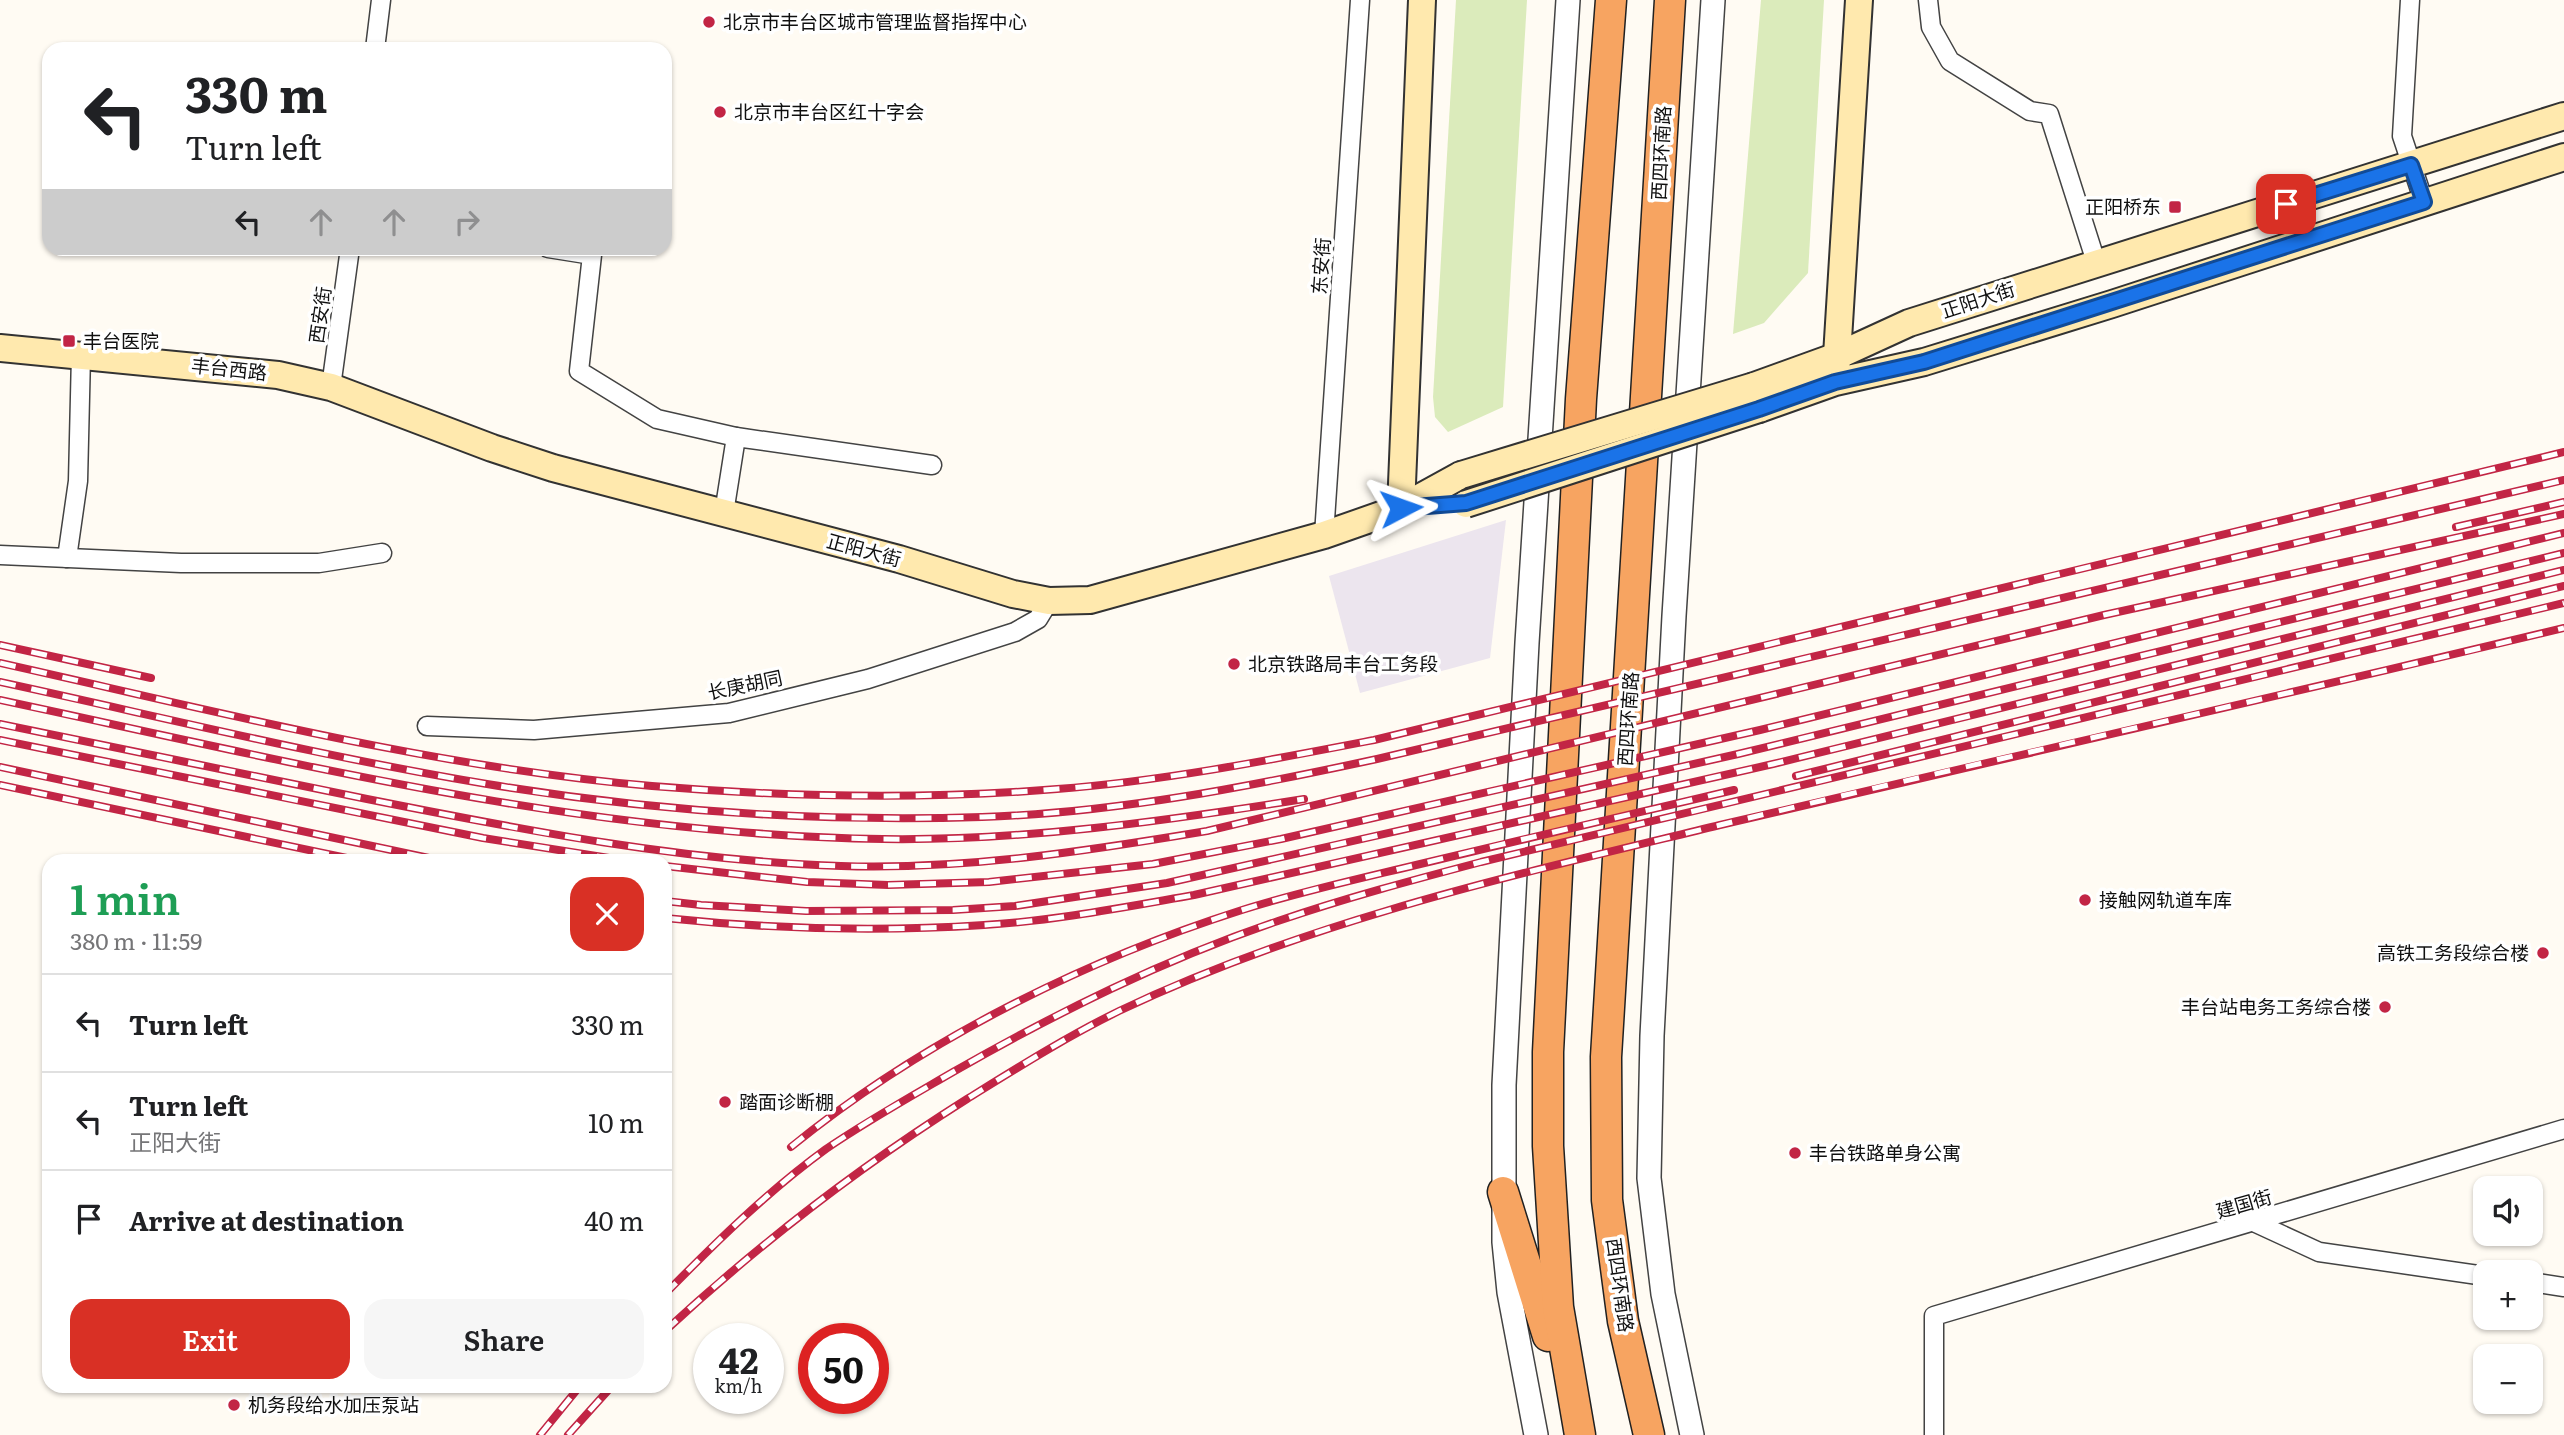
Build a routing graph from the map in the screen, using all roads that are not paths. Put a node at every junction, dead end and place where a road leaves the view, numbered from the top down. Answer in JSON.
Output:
{"nodes":[{"id":1,"x":381,"y":0,"type":"edge"},
{"id":2,"x":1360,"y":0,"type":"edge"},
{"id":3,"x":1422,"y":0,"type":"edge"},
{"id":4,"x":1568,"y":0,"type":"edge"},
{"id":5,"x":1611,"y":0,"type":"edge"},
{"id":6,"x":1670,"y":0,"type":"edge"},
{"id":7,"x":1713,"y":0,"type":"edge"},
{"id":8,"x":1859,"y":0,"type":"edge"},
{"id":9,"x":1928,"y":0,"type":"edge"},
{"id":10,"x":2410,"y":0,"type":"edge"},
{"id":11,"x":375,"y":42,"type":"edge"},
{"id":12,"x":2564,"y":116,"type":"edge"},
{"id":13,"x":2564,"y":157,"type":"edge"},
{"id":14,"x":2411,"y":165,"type":"junction"},
{"id":15,"x":2424,"y":202,"type":"junction"},
{"id":16,"x":349,"y":256,"type":"edge"},
{"id":17,"x":592,"y":256,"type":"edge"},
{"id":18,"x":2096,"y":262,"type":"junction"},
{"id":19,"x":0,"y":348,"type":"edge"},
{"id":20,"x":81,"y":355,"type":"junction"},
{"id":21,"x":1836,"y":369,"type":"junction"},
{"id":22,"x":331,"y":387,"type":"junction"},
{"id":23,"x":1757,"y":397,"type":"junction"},
{"id":24,"x":736,"y":437,"type":"junction"},
{"id":25,"x":932,"y":465,"type":"dead end"},
{"id":26,"x":1401,"y":508,"type":"junction"},
{"id":27,"x":724,"y":513,"type":"junction"},
{"id":28,"x":1324,"y":534,"type":"junction"},
{"id":29,"x":382,"y":553,"type":"dead end"},
{"id":30,"x":0,"y":555,"type":"edge"},
{"id":31,"x":67,"y":558,"type":"junction"},
{"id":32,"x":1049,"y":601,"type":"junction"},
{"id":33,"x":427,"y":726,"type":"dead end"},
{"id":34,"x":2564,"y":1129,"type":"edge"},
{"id":35,"x":1503,"y":1192,"type":"junction"},
{"id":36,"x":2256,"y":1223,"type":"junction"},
{"id":37,"x":2473,"y":1274,"type":"edge"},
{"id":38,"x":2543,"y":1284,"type":"edge"},
{"id":39,"x":2564,"y":1287,"type":"edge"},
{"id":40,"x":1579,"y":1432,"type":"edge"},
{"id":41,"x":1536,"y":1435,"type":"edge"},
{"id":42,"x":1650,"y":1435,"type":"edge"},
{"id":43,"x":1692,"y":1435,"type":"edge"},
{"id":44,"x":1934,"y":1435,"type":"edge"}],
"edges":[{"from":1,"to":11,"type":"street"},
{"from":2,"to":28,"type":"street","name":"东安街"},
{"from":3,"to":26,"type":"main road"},
{"from":4,"to":35,"type":"street"},
{"from":5,"to":40,"type":"highway"},
{"from":6,"to":42,"type":"highway","name":"西四环南路"},
{"from":7,"to":43,"type":"street","name":"西四环南路"},
{"from":8,"to":21,"type":"main road"},
{"from":9,"to":18,"type":"street"},
{"from":10,"to":14,"type":"street"},
{"from":12,"to":14,"type":"main road","name":"正阳大街"},
{"from":13,"to":15,"type":"main road","name":"正阳大街"},
{"from":14,"to":15,"type":"street"},
{"from":14,"to":18,"type":"main road","name":"正阳大街"},
{"from":15,"to":21,"type":"main road","name":"正阳大街"},
{"from":16,"to":22,"type":"street","name":"西安街"},
{"from":17,"to":24,"type":"street"},
{"from":18,"to":21,"type":"main road","name":"正阳大街"},
{"from":19,"to":20,"type":"main road","name":"丰台西路"},
{"from":20,"to":22,"type":"main road","name":"丰台西路"},
{"from":20,"to":31,"type":"street"},
{"from":21,"to":23,"type":"main road","name":"正阳大街"},
{"from":22,"to":27,"type":"main road","name":"正阳大街"},
{"from":23,"to":26,"type":"main road","name":"正阳大街","bridge":true},
{"from":23,"to":26,"type":"main road","name":"正阳大街","bridge":true},
{"from":24,"to":25,"type":"street"},
{"from":24,"to":27,"type":"street"},
{"from":26,"to":28,"type":"main road","name":"正阳大街"},
{"from":27,"to":32,"type":"main road","name":"正阳大街"},
{"from":28,"to":32,"type":"main road","name":"正阳大街"},
{"from":29,"to":31,"type":"street"},
{"from":30,"to":31,"type":"street"},
{"from":32,"to":33,"type":"street","name":"长庚胡同"},
{"from":34,"to":36,"type":"street","name":"建国街"},
{"from":35,"to":40,"type":"highway"},
{"from":35,"to":41,"type":"street"},
{"from":36,"to":37,"type":"street"},
{"from":36,"to":44,"type":"street","name":"建国街"},
{"from":38,"to":39,"type":"street"}]}
